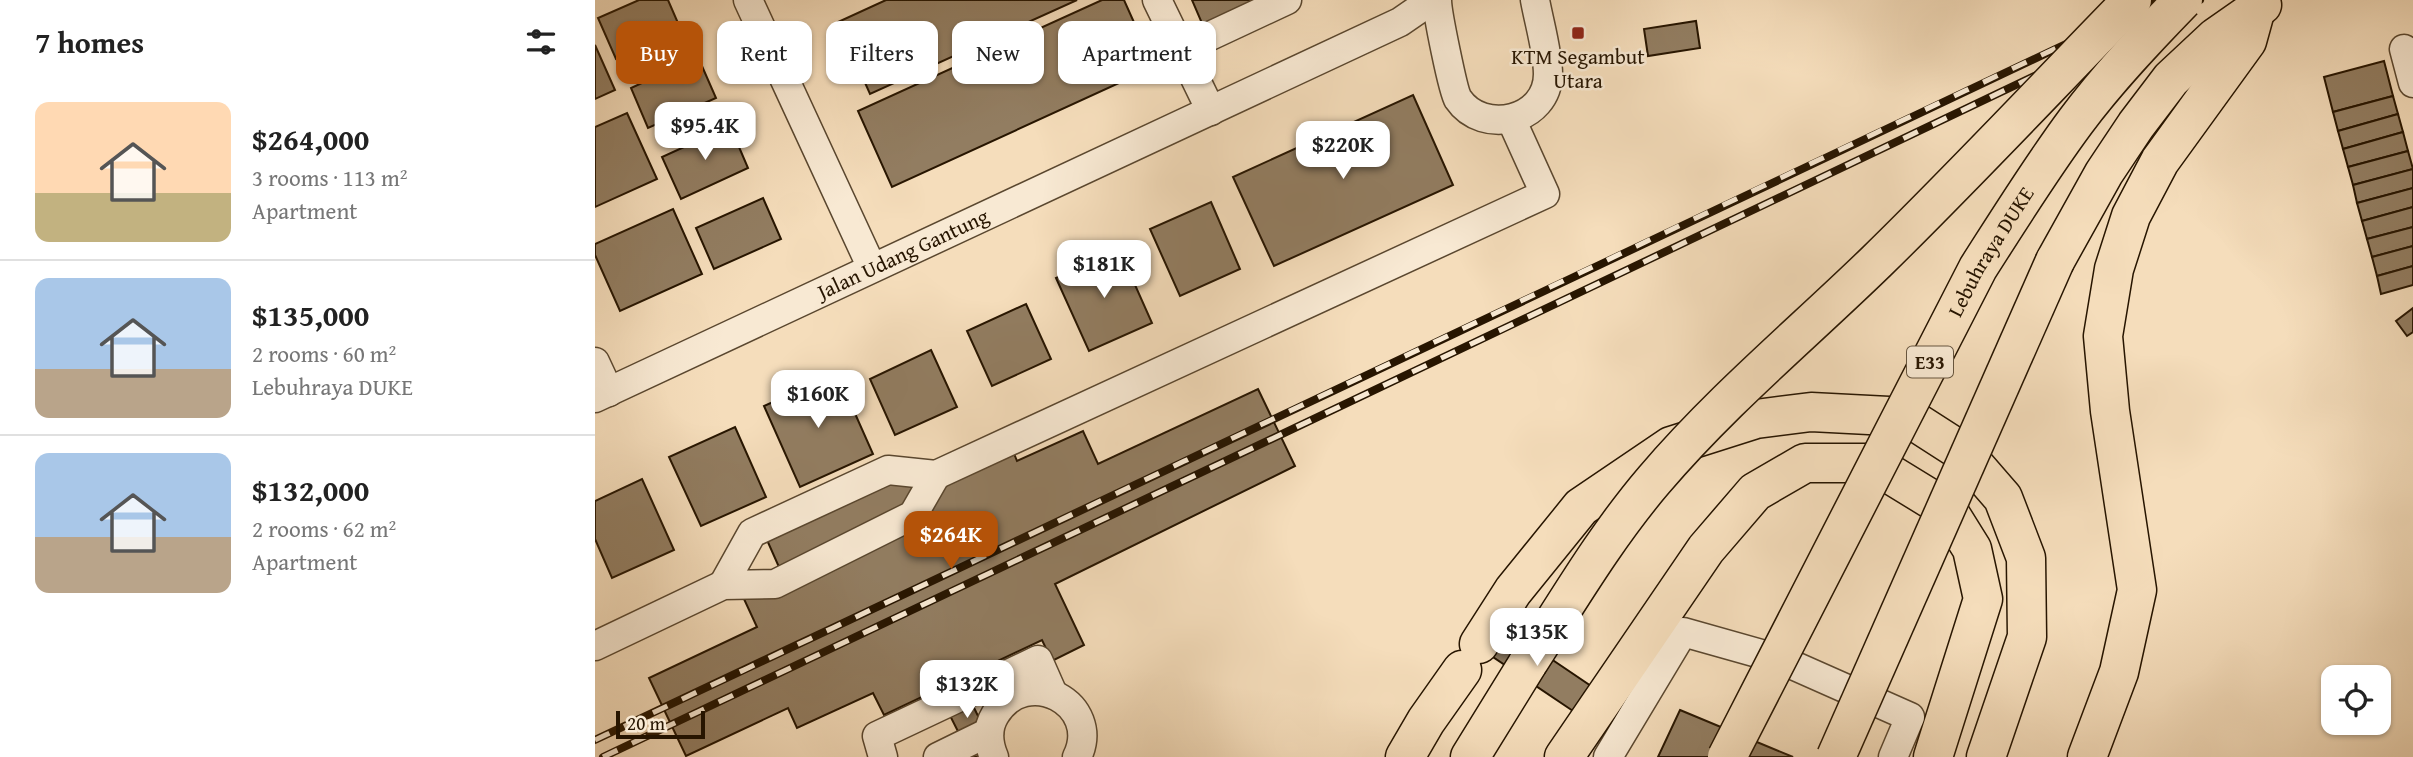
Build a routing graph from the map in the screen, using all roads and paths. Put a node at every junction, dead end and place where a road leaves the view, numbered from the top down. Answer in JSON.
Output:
{"nodes":[{"id":1,"x":1157,"y":0,"type":"edge"},
{"id":2,"x":1287,"y":0,"type":"edge"},
{"id":3,"x":1435,"y":0,"type":"edge"},
{"id":4,"x":1535,"y":0,"type":"edge"},
{"id":5,"x":2132,"y":0,"type":"edge"},
{"id":6,"x":2183,"y":0,"type":"edge"},
{"id":7,"x":755,"y":2,"type":"edge"},
{"id":8,"x":2261,"y":6,"type":"edge"},
{"id":9,"x":1395,"y":11,"type":"edge"},
{"id":10,"x":1167,"y":21,"type":"edge"},
{"id":11,"x":1216,"y":33,"type":"edge"},
{"id":12,"x":2404,"y":49,"type":"dead end"},
{"id":13,"x":2413,"y":83,"type":"edge"},
{"id":14,"x":1198,"y":84,"type":"edge"},
{"id":15,"x":1211,"y":111,"type":"junction"},
{"id":16,"x":1511,"y":119,"type":"junction"},
{"id":17,"x":872,"y":268,"type":"junction"},
{"id":18,"x":595,"y":362,"type":"edge"},
{"id":19,"x":602,"y":395,"type":"edge"},
{"id":20,"x":936,"y":475,"type":"junction"},
{"id":21,"x":723,"y":585,"type":"junction"},
{"id":22,"x":595,"y":646,"type":"edge"},
{"id":23,"x":1053,"y":694,"type":"junction"},
{"id":24,"x":991,"y":745,"type":"edge"},
{"id":25,"x":883,"y":757,"type":"edge"},
{"id":26,"x":938,"y":757,"type":"edge"},
{"id":27,"x":1077,"y":757,"type":"edge"},
{"id":28,"x":1405,"y":757,"type":"edge"},
{"id":29,"x":1470,"y":757,"type":"edge"},
{"id":30,"x":1564,"y":757,"type":"edge"},
{"id":31,"x":1608,"y":757,"type":"edge"},
{"id":32,"x":1727,"y":757,"type":"edge"},
{"id":33,"x":1836,"y":757,"type":"edge"},
{"id":34,"x":1893,"y":757,"type":"edge"},
{"id":35,"x":1933,"y":757,"type":"edge"},
{"id":36,"x":1986,"y":757,"type":"edge"},
{"id":37,"x":2087,"y":757,"type":"edge"}],
"edges":[{"from":1,"to":10,"type":"street"},
{"from":2,"to":11,"type":"street"},
{"from":3,"to":9,"type":"street","name":"Jalan Udang Gantung"},
{"from":3,"to":16,"type":"street"},
{"from":4,"to":16,"type":"street"},
{"from":5,"to":29,"type":"highway","bridge":true},
{"from":6,"to":32,"type":"highway","name":"Lebuhraya DUKE","number":"E33","bridge":true},
{"from":7,"to":17,"type":"street"},
{"from":8,"to":33,"type":"highway","bridge":true},
{"from":8,"to":37,"type":"highway"},
{"from":9,"to":15,"type":"street","name":"Jalan Udang Gantung"},
{"from":12,"to":13,"type":"street"},
{"from":14,"to":15,"type":"street"},
{"from":15,"to":17,"type":"street","name":"Jalan Udang Gantung"},
{"from":16,"to":20,"type":"street"},
{"from":17,"to":19,"type":"street","name":"Jalan Udang Gantung"},
{"from":18,"to":19,"type":"street"},
{"from":20,"to":21,"type":"street"},
{"from":20,"to":21,"type":"street"},
{"from":21,"to":22,"type":"street"},
{"from":23,"to":24,"type":"street"},
{"from":23,"to":25,"type":"street"},
{"from":23,"to":27,"type":"street"},
{"from":24,"to":26,"type":"street"},
{"from":28,"to":36,"type":"highway"},
{"from":30,"to":35,"type":"highway"},
{"from":31,"to":34,"type":"street"}]}
